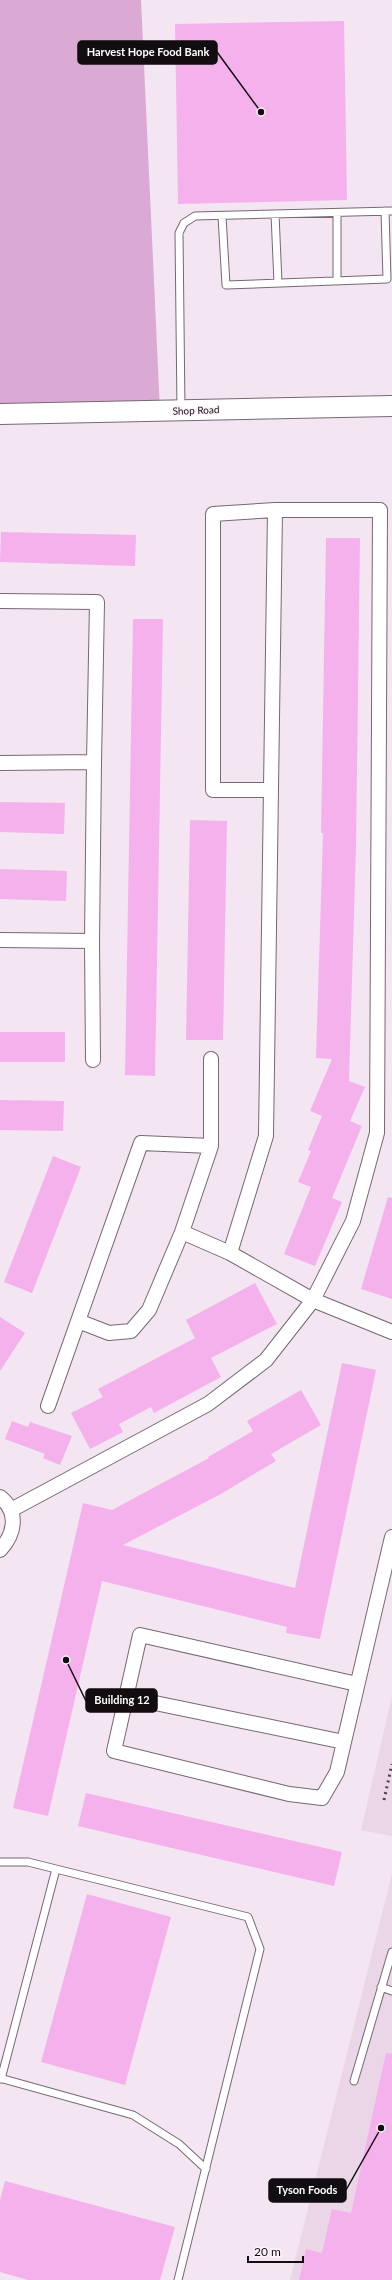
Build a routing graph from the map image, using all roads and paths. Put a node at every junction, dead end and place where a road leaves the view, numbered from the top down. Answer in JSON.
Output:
{"nodes":[{"id":1,"x":389,"y":211,"type":"edge"},
{"id":2,"x":337,"y":213,"type":"junction"},
{"id":3,"x":275,"y":214,"type":"junction"},
{"id":4,"x":222,"y":216,"type":"junction"},
{"id":5,"x":336,"y":281,"type":"junction"},
{"id":6,"x":278,"y":284,"type":"junction"},
{"id":7,"x":392,"y":406,"type":"edge"},
{"id":8,"x":181,"y":410,"type":"junction"},
{"id":9,"x":0,"y":414,"type":"edge"},
{"id":10,"x":275,"y":510,"type":"junction"},
{"id":11,"x":386,"y":510,"type":"edge"},
{"id":12,"x":386,"y":570,"type":"edge"},
{"id":13,"x":0,"y":601,"type":"edge"},
{"id":14,"x":386,"y":672,"type":"edge"},
{"id":15,"x":94,"y":762,"type":"junction"},
{"id":16,"x":0,"y":763,"type":"edge"},
{"id":17,"x":271,"y":790,"type":"junction"},
{"id":18,"x":0,"y":940,"type":"edge"},
{"id":19,"x":92,"y":941,"type":"junction"},
{"id":20,"x":211,"y":1059,"type":"dead end"},
{"id":21,"x":94,"y":1060,"type":"dead end"},
{"id":22,"x":211,"y":1146,"type":"junction"},
{"id":23,"x":182,"y":1232,"type":"junction"},
{"id":24,"x":230,"y":1253,"type":"junction"},
{"id":25,"x":313,"y":1300,"type":"junction"},
{"id":26,"x":78,"y":1321,"type":"junction"},
{"id":27,"x":392,"y":1332,"type":"edge"},
{"id":28,"x":48,"y":1406,"type":"dead end"},
{"id":29,"x":0,"y":1497,"type":"edge"},
{"id":30,"x":11,"y":1510,"type":"junction"},
{"id":31,"x":392,"y":1537,"type":"edge"},
{"id":32,"x":0,"y":1550,"type":"edge"},
{"id":33,"x":357,"y":1684,"type":"junction"},
{"id":34,"x":126,"y":1697,"type":"junction"},
{"id":35,"x":344,"y":1742,"type":"junction"},
{"id":36,"x":0,"y":1862,"type":"edge"},
{"id":37,"x":56,"y":1869,"type":"junction"},
{"id":38,"x":392,"y":1952,"type":"edge"},
{"id":39,"x":382,"y":1987,"type":"junction"},
{"id":40,"x":392,"y":1991,"type":"edge"},
{"id":41,"x":1,"y":2079,"type":"edge"},
{"id":42,"x":354,"y":2081,"type":"dead end"},
{"id":43,"x":206,"y":2168,"type":"junction"},
{"id":44,"x":178,"y":2280,"type":"edge"}],
"edges":[{"from":1,"to":2,"type":"lane"},
{"from":1,"to":5,"type":"lane"},
{"from":2,"to":3,"type":"lane"},
{"from":2,"to":5,"type":"lane"},
{"from":3,"to":4,"type":"lane"},
{"from":3,"to":6,"type":"lane"},
{"from":4,"to":6,"type":"lane"},
{"from":4,"to":8,"type":"lane"},
{"from":5,"to":6,"type":"lane"},
{"from":7,"to":8,"type":"street","name":"Shop Road"},
{"from":8,"to":9,"type":"street","name":"Shop Road"},
{"from":10,"to":11,"type":"street"},
{"from":10,"to":17,"type":"street"},
{"from":10,"to":17,"type":"street"},
{"from":11,"to":12,"type":"street"},
{"from":12,"to":14,"type":"street"},
{"from":13,"to":15,"type":"street"},
{"from":14,"to":25,"type":"street"},
{"from":15,"to":16,"type":"street"},
{"from":15,"to":19,"type":"street"},
{"from":17,"to":24,"type":"street"},
{"from":18,"to":19,"type":"street"},
{"from":19,"to":21,"type":"street"},
{"from":20,"to":22,"type":"street"},
{"from":22,"to":23,"type":"street"},
{"from":22,"to":26,"type":"street"},
{"from":23,"to":24,"type":"street"},
{"from":23,"to":26,"type":"street"},
{"from":24,"to":25,"type":"street"},
{"from":25,"to":27,"type":"street"},
{"from":25,"to":30,"type":"street"},
{"from":26,"to":28,"type":"street"},
{"from":29,"to":30,"type":"street"},
{"from":30,"to":32,"type":"street"},
{"from":31,"to":33,"type":"street"},
{"from":33,"to":34,"type":"street"},
{"from":33,"to":35,"type":"street"},
{"from":34,"to":35,"type":"street"},
{"from":34,"to":35,"type":"street"},
{"from":36,"to":37,"type":"lane"},
{"from":37,"to":41,"type":"lane"},
{"from":37,"to":43,"type":"lane"},
{"from":38,"to":39,"type":"lane"},
{"from":39,"to":40,"type":"lane"},
{"from":39,"to":42,"type":"lane"},
{"from":41,"to":43,"type":"lane"},
{"from":43,"to":44,"type":"lane"}]}
